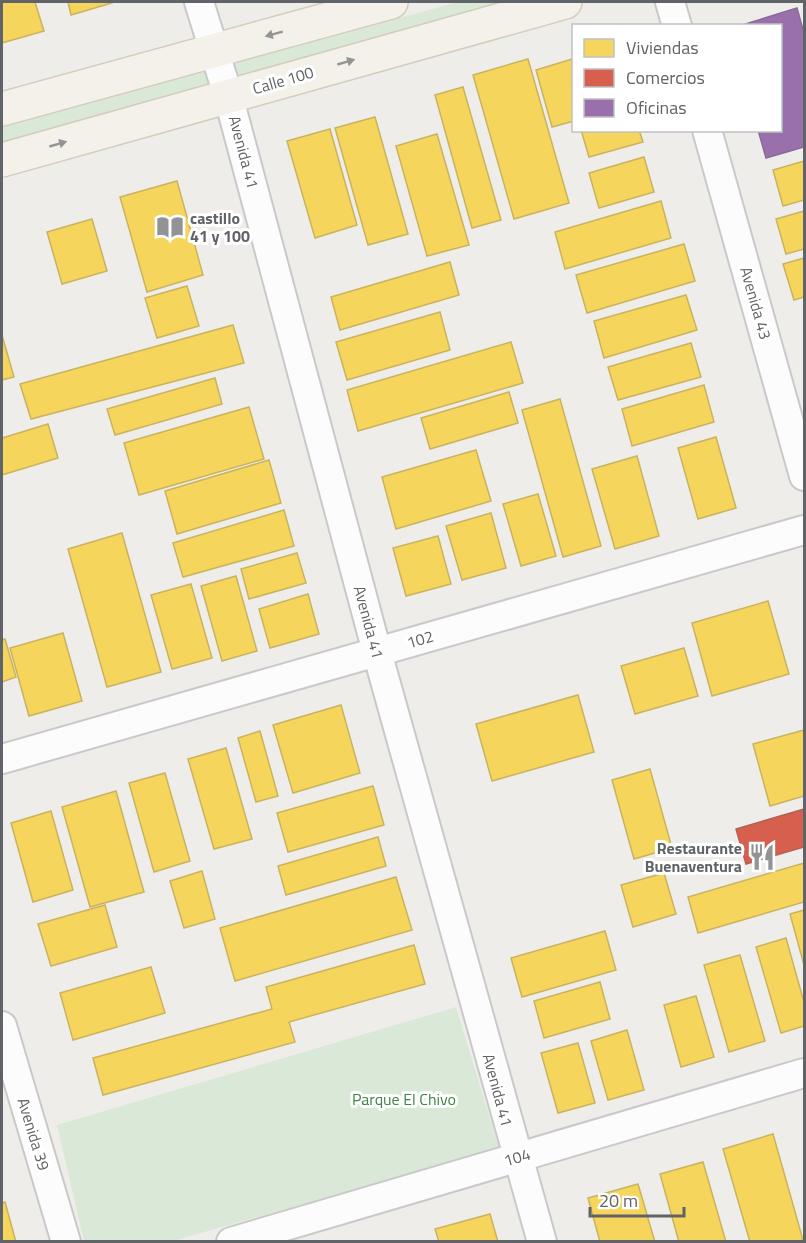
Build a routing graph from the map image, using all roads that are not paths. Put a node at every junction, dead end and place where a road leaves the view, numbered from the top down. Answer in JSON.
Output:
{"nodes":[{"id":1,"x":199,"y":2,"type":"edge"},
{"id":2,"x":391,"y":2,"type":"edge"},
{"id":3,"x":565,"y":2,"type":"edge"},
{"id":4,"x":670,"y":2,"type":"edge"},
{"id":5,"x":676,"y":24,"type":"edge"},
{"id":6,"x":214,"y":51,"type":"junction"},
{"id":7,"x":228,"y":95,"type":"junction"},
{"id":8,"x":2,"y":109,"type":"edge"},
{"id":9,"x":708,"y":132,"type":"edge"},
{"id":10,"x":2,"y":160,"type":"edge"},
{"id":11,"x":804,"y":476,"type":"edge"},
{"id":12,"x":804,"y":530,"type":"edge"},
{"id":13,"x":377,"y":651,"type":"junction"},
{"id":14,"x":2,"y":759,"type":"edge"},
{"id":15,"x":2,"y":1026,"type":"edge"},
{"id":16,"x":804,"y":1073,"type":"edge"},
{"id":17,"x":517,"y":1157,"type":"junction"},
{"id":18,"x":66,"y":1242,"type":"edge"},
{"id":19,"x":231,"y":1242,"type":"edge"},
{"id":20,"x":542,"y":1242,"type":"edge"}],
"edges":[{"from":1,"to":6,"type":"street","name":"Avenida 41"},
{"from":2,"to":6,"type":"main road","one_way":true},
{"from":7,"to":3,"type":"main road","name":"Calle 100","one_way":true},
{"from":4,"to":5,"type":"street"},
{"from":6,"to":7,"type":"street","name":"Avenida 41"},
{"from":6,"to":8,"type":"main road"},
{"from":10,"to":7,"type":"main road","name":"Calle 100","one_way":true},
{"from":7,"to":13,"type":"street","name":"Avenida 41"},
{"from":9,"to":11,"type":"street","name":"Avenida 43"},
{"from":12,"to":13,"type":"street","name":"102"},
{"from":13,"to":14,"type":"street","name":"102"},
{"from":13,"to":17,"type":"street","name":"Avenida 41"},
{"from":15,"to":18,"type":"street","name":"Avenida 39"},
{"from":16,"to":17,"type":"street","name":"104"},
{"from":17,"to":19,"type":"street","name":"104"},
{"from":17,"to":20,"type":"street","name":"Avenida 41"}]}
